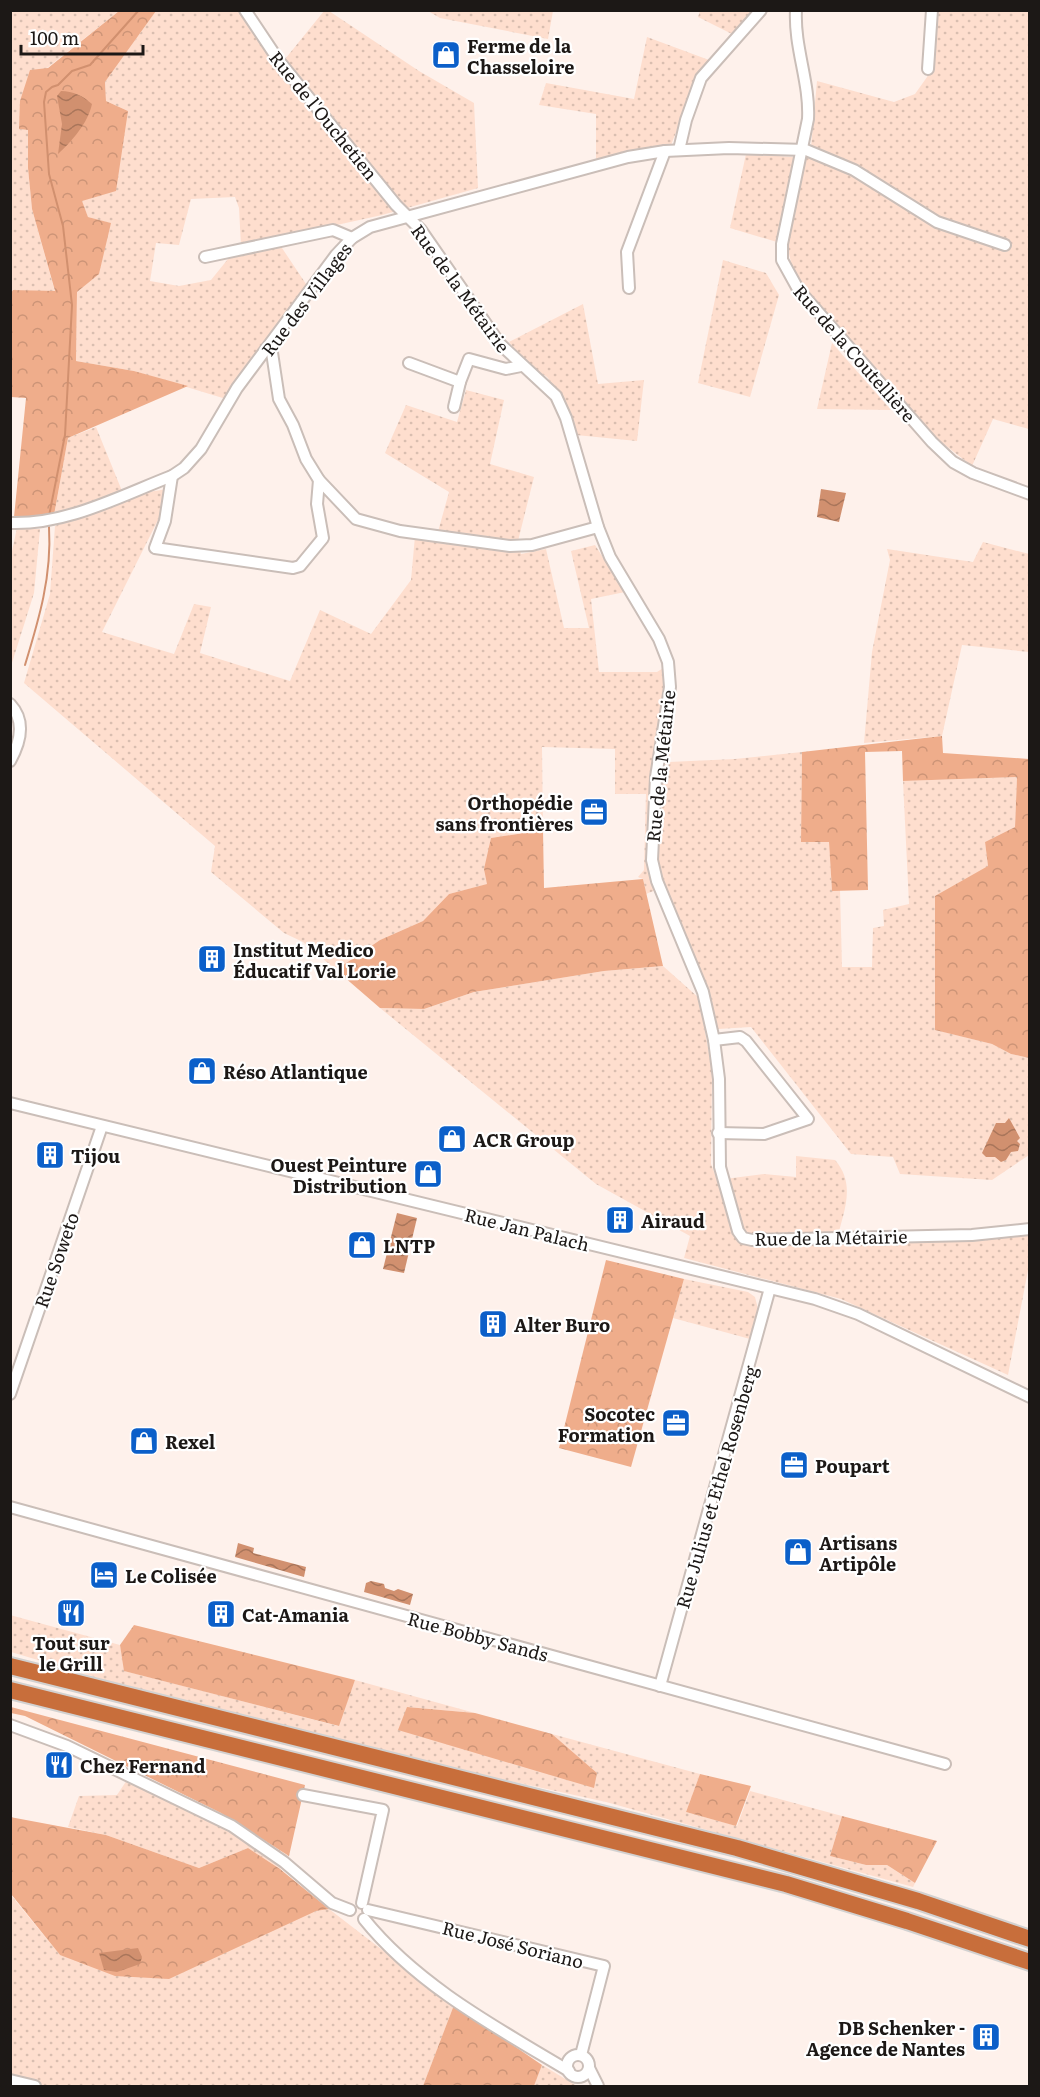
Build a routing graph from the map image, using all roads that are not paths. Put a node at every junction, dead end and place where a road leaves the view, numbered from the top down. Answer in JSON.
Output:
{"nodes":[{"id":1,"x":244,"y":10,"type":"edge"},
{"id":2,"x":761,"y":10,"type":"edge"},
{"id":3,"x":796,"y":10,"type":"edge"},
{"id":4,"x":932,"y":10,"type":"edge"},
{"id":5,"x":928,"y":69,"type":"dead end"},
{"id":6,"x":679,"y":150,"type":"junction"},
{"id":7,"x":800,"y":150,"type":"junction"},
{"id":8,"x":665,"y":151,"type":"junction"},
{"id":9,"x":407,"y":216,"type":"junction"},
{"id":10,"x":352,"y":238,"type":"junction"},
{"id":11,"x":1005,"y":245,"type":"dead end"},
{"id":12,"x":205,"y":257,"type":"dead end"},
{"id":13,"x":629,"y":288,"type":"dead end"},
{"id":14,"x":271,"y":346,"type":"junction"},
{"id":15,"x":409,"y":363,"type":"dead end"},
{"id":16,"x":521,"y":366,"type":"junction"},
{"id":17,"x":460,"y":382,"type":"junction"},
{"id":18,"x":454,"y":407,"type":"dead end"},
{"id":19,"x":172,"y":476,"type":"junction"},
{"id":20,"x":319,"y":480,"type":"junction"},
{"id":21,"x":1029,"y":494,"type":"edge"},
{"id":22,"x":10,"y":524,"type":"edge"},
{"id":23,"x":598,"y":527,"type":"junction"},
{"id":24,"x":10,"y":704,"type":"edge"},
{"id":25,"x":10,"y":761,"type":"edge"},
{"id":26,"x":714,"y":1040,"type":"junction"},
{"id":27,"x":10,"y":1103,"type":"edge"},
{"id":28,"x":102,"y":1125,"type":"junction"},
{"id":29,"x":718,"y":1133,"type":"junction"},
{"id":30,"x":1029,"y":1229,"type":"edge"},
{"id":31,"x":770,"y":1288,"type":"junction"},
{"id":32,"x":10,"y":1394,"type":"edge"},
{"id":33,"x":1029,"y":1397,"type":"edge"},
{"id":34,"x":10,"y":1508,"type":"edge"},
{"id":35,"x":10,"y":1658,"type":"edge"},
{"id":36,"x":18,"y":1668,"type":"edge"},
{"id":37,"x":660,"y":1686,"type":"junction"},
{"id":38,"x":10,"y":1690,"type":"edge"},
{"id":39,"x":10,"y":1697,"type":"edge"},
{"id":40,"x":105,"y":1713,"type":"junction"},
{"id":41,"x":10,"y":1725,"type":"edge"},
{"id":42,"x":945,"y":1764,"type":"dead end"},
{"id":43,"x":303,"y":1795,"type":"dead end"},
{"id":44,"x":350,"y":1910,"type":"junction"},
{"id":45,"x":364,"y":1911,"type":"junction"},
{"id":46,"x":1029,"y":1939,"type":"edge"},
{"id":47,"x":1029,"y":1962,"type":"edge"},
{"id":48,"x":534,"y":2051,"type":"junction"},
{"id":49,"x":575,"y":2057,"type":"junction"},
{"id":50,"x":589,"y":2068,"type":"junction"},
{"id":51,"x":573,"y":2073,"type":"junction"},
{"id":52,"x":10,"y":2080,"type":"edge"},
{"id":53,"x":35,"y":2086,"type":"edge"},
{"id":54,"x":592,"y":2086,"type":"edge"},
{"id":55,"x":598,"y":2086,"type":"edge"}],
"edges":[{"from":1,"to":9,"type":"street","name":"Rue de l'Ouchetien"},
{"from":2,"to":6,"type":"street"},
{"from":3,"to":7,"type":"street","name":"Rue de la Coutellière"},
{"from":4,"to":5,"type":"street"},
{"from":6,"to":7,"type":"street","name":"Rue des Villages"},
{"from":6,"to":8,"type":"street","name":"Rue des Villages"},
{"from":7,"to":11,"type":"street","name":"Rue des Villages"},
{"from":7,"to":21,"type":"street","name":"Rue de la Coutellière"},
{"from":8,"to":9,"type":"street","name":"Rue des Villages"},
{"from":8,"to":13,"type":"street"},
{"from":9,"to":10,"type":"street","name":"Rue des Villages"},
{"from":9,"to":16,"type":"street","name":"Rue de la Métairie"},
{"from":10,"to":12,"type":"street"},
{"from":10,"to":14,"type":"street","name":"Rue des Villages"},
{"from":14,"to":19,"type":"street","name":"Rue des Villages"},
{"from":14,"to":20,"type":"street"},
{"from":15,"to":17,"type":"street"},
{"from":16,"to":17,"type":"street"},
{"from":16,"to":23,"type":"street","name":"Rue de la Métairie"},
{"from":17,"to":18,"type":"street"},
{"from":19,"to":20,"type":"street"},
{"from":19,"to":22,"type":"street","name":"Rue des Villages"},
{"from":20,"to":23,"type":"street"},
{"from":23,"to":26,"type":"street","name":"Rue de la Métairie"},
{"from":24,"to":25,"type":"street"},
{"from":26,"to":29,"type":"street","name":"Rue de la Métairie"},
{"from":26,"to":29,"type":"street"},
{"from":27,"to":28,"type":"street","name":"Rue Jan Palach"},
{"from":28,"to":31,"type":"street","name":"Rue Jan Palach"},
{"from":28,"to":32,"type":"street","name":"Rue Soweto"},
{"from":29,"to":30,"type":"street","name":"Rue de la Métairie"},
{"from":31,"to":33,"type":"street","name":"Rue Jan Palach"},
{"from":31,"to":37,"type":"street","name":"Rue Julius et Ethel Rosenberg"},
{"from":34,"to":37,"type":"street","name":"Rue Bobby Sands"},
{"from":35,"to":36,"type":"highway"},
{"from":36,"to":46,"type":"highway"},
{"from":37,"to":42,"type":"street","name":"Rue Bobby Sands"},
{"from":38,"to":40,"type":"highway"},
{"from":39,"to":40,"type":"highway"},
{"from":40,"to":47,"type":"highway"},
{"from":41,"to":44,"type":"street"},
{"from":43,"to":45,"type":"street"},
{"from":44,"to":45,"type":"street"},
{"from":44,"to":45,"type":"street"},
{"from":45,"to":48,"type":"street"},
{"from":45,"to":49,"type":"street","name":"Rue José Soriano"},
{"from":48,"to":49,"type":"street"},
{"from":48,"to":51,"type":"street"},
{"from":49,"to":50,"type":"street"},
{"from":49,"to":51,"type":"street"},
{"from":50,"to":51,"type":"street"},
{"from":50,"to":55,"type":"street"},
{"from":51,"to":54,"type":"street"},
{"from":52,"to":53,"type":"street"}]}
